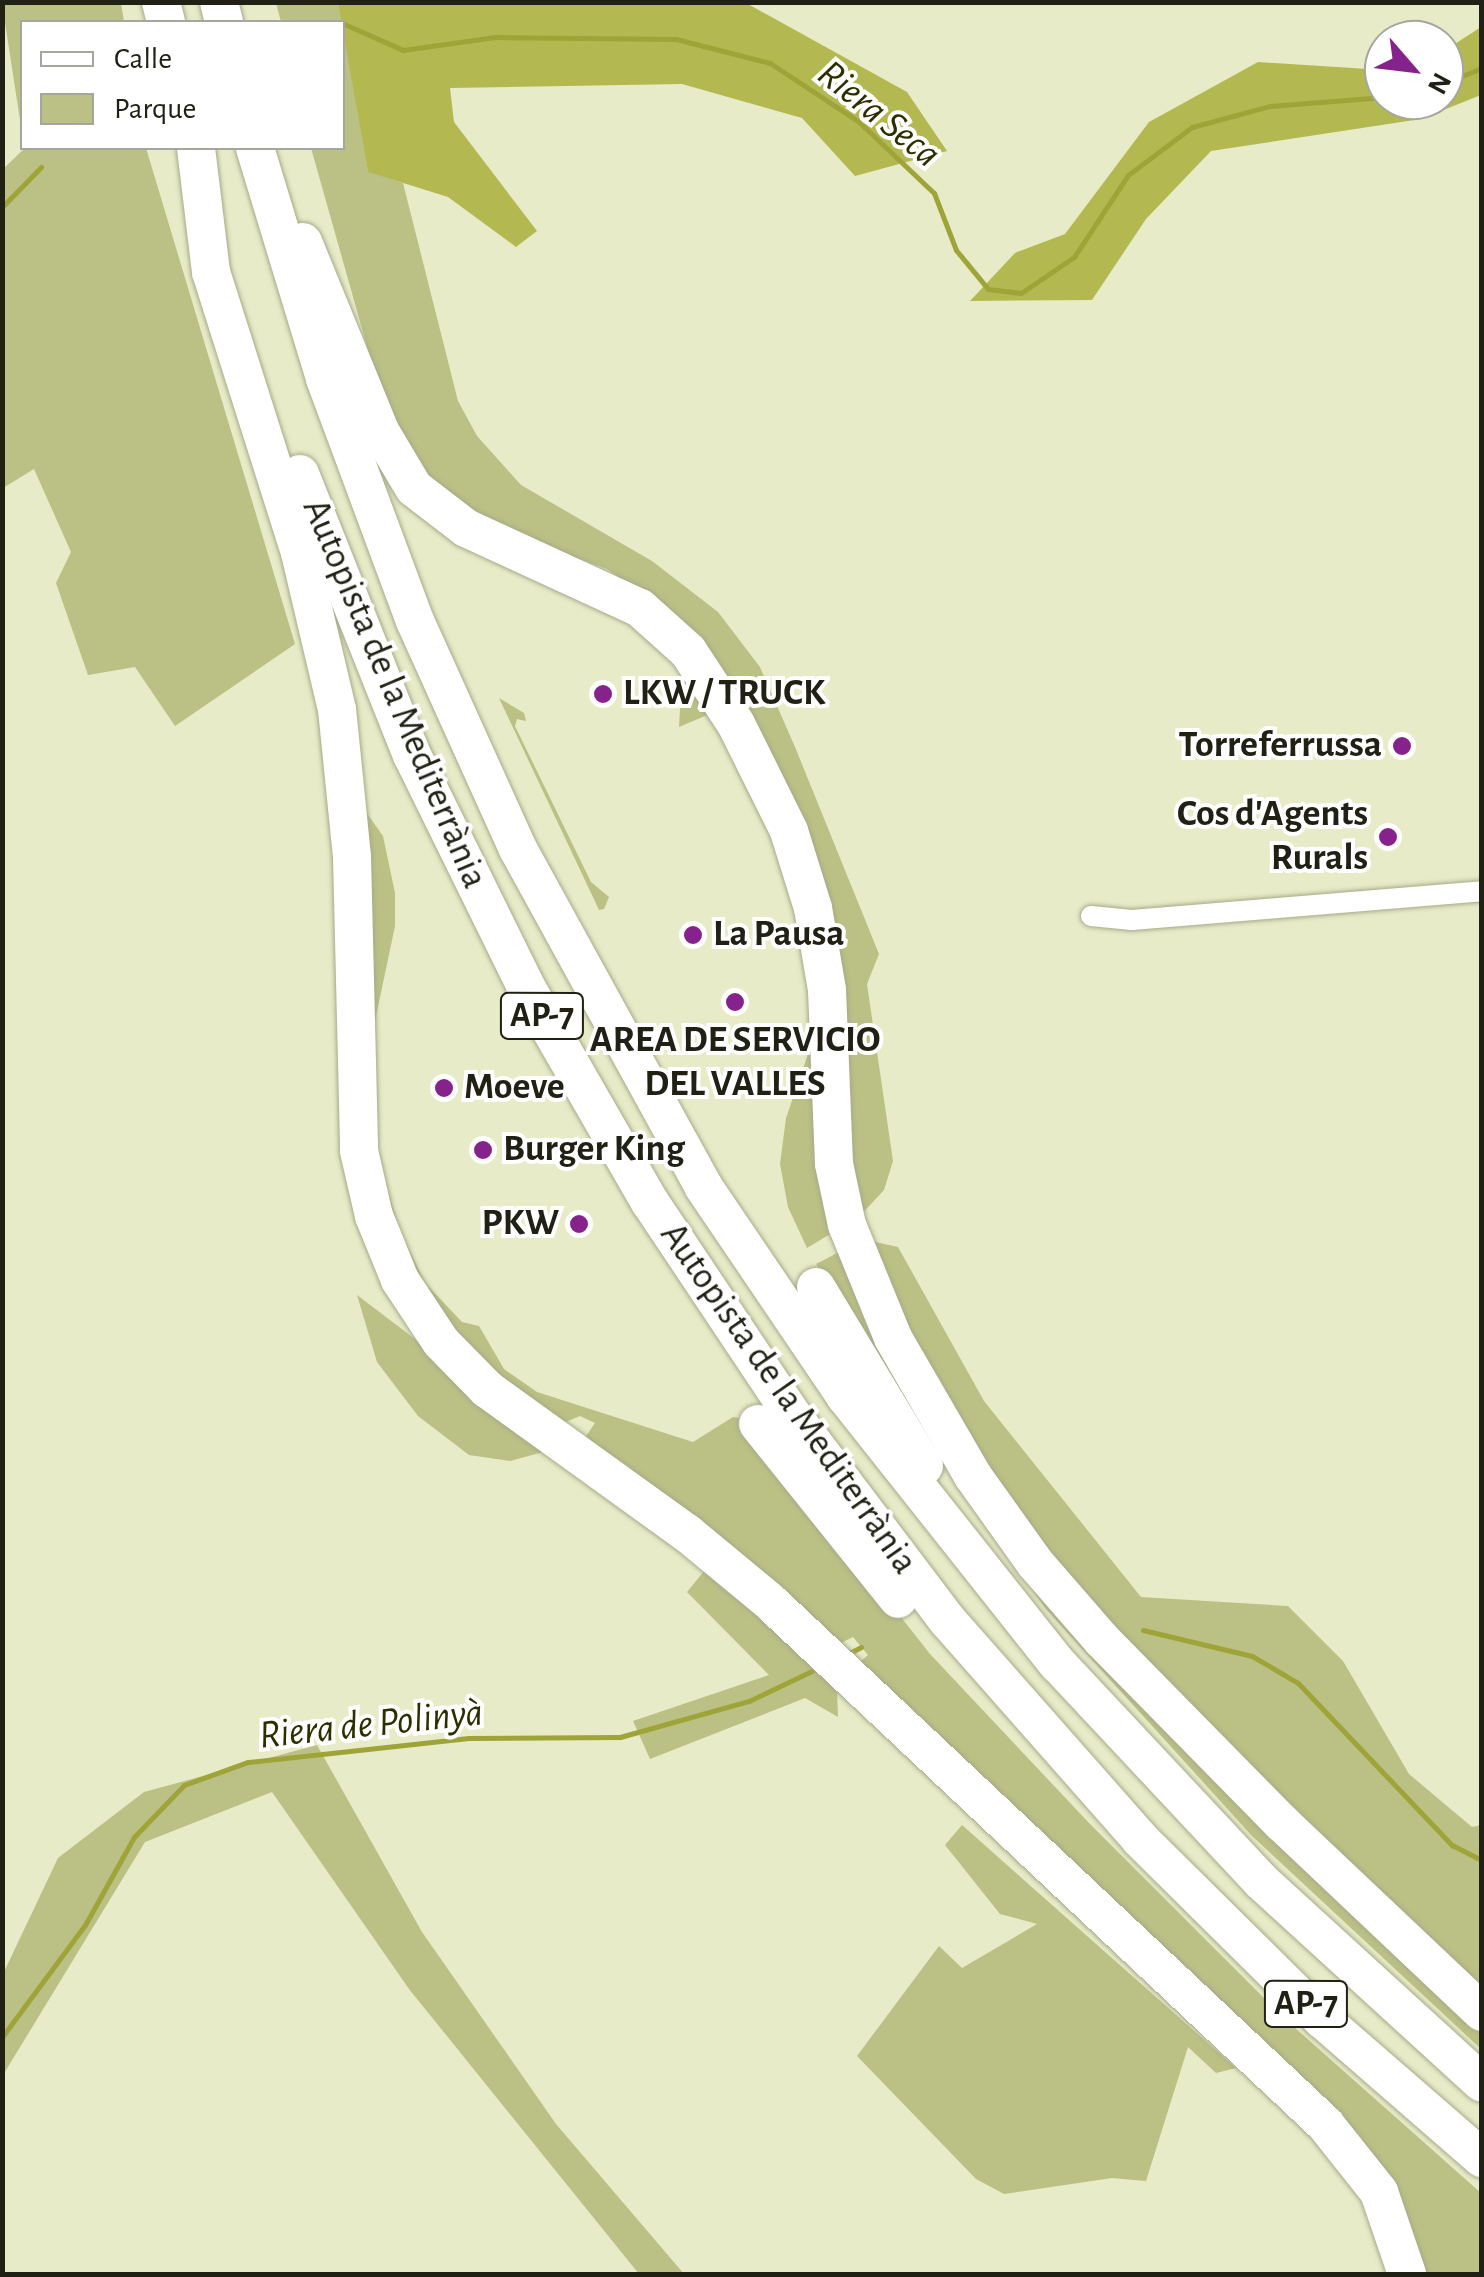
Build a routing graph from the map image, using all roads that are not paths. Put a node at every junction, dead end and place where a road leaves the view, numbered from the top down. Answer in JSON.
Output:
{"nodes":[{"id":1,"x":197,"y":150,"type":"edge"},
{"id":2,"x":198,"y":150,"type":"edge"},
{"id":3,"x":257,"y":150,"type":"edge"},
{"id":4,"x":257,"y":150,"type":"edge"},
{"id":5,"x":311,"y":258,"type":"junction"},
{"id":6,"x":402,"y":498,"type":"dead end"},
{"id":7,"x":1482,"y":891,"type":"edge"},
{"id":8,"x":1092,"y":916,"type":"dead end"},
{"id":9,"x":816,"y":1286,"type":"dead end"},
{"id":10,"x":758,"y":1424,"type":"dead end"},
{"id":11,"x":1001,"y":1597,"type":"junction"},
{"id":12,"x":1083,"y":1778,"type":"junction"},
{"id":13,"x":1482,"y":2012,"type":"edge"},
{"id":14,"x":1482,"y":2084,"type":"edge"},
{"id":15,"x":1482,"y":2158,"type":"edge"},
{"id":16,"x":1407,"y":2274,"type":"edge"}],
"edges":[{"from":1,"to":16,"type":"highway"},
{"from":2,"to":12,"type":"highway","name":"Autopista de la Mediterrània","number":"AP-7"},
{"from":3,"to":5,"type":"highway"},
{"from":4,"to":11,"type":"highway","name":"Autopista de la Mediterrània","number":"AP-7"},
{"from":5,"to":6,"type":"highway"},
{"from":5,"to":13,"type":"highway"},
{"from":7,"to":8,"type":"street"},
{"from":9,"to":11,"type":"highway"},
{"from":10,"to":12,"type":"highway"},
{"from":11,"to":14,"type":"highway","name":"Autopista de la Mediterrània","number":"AP-7"},
{"from":12,"to":15,"type":"highway","name":"Autopista de la Mediterrània","number":"AP-7"}]}
